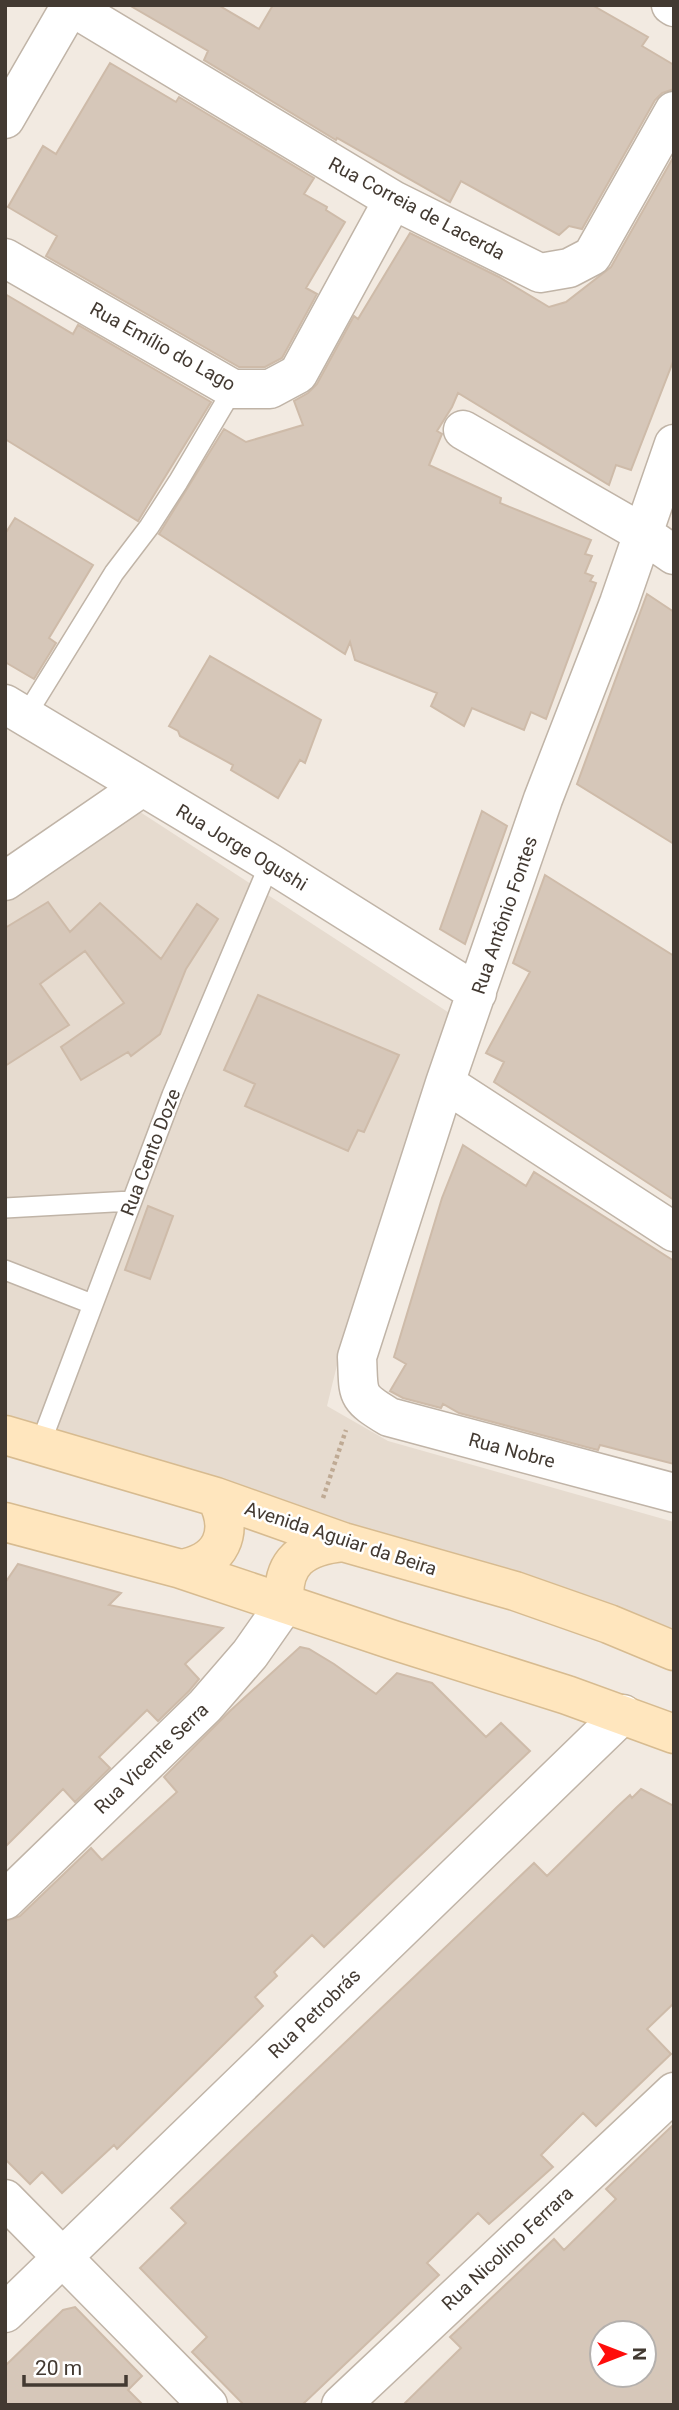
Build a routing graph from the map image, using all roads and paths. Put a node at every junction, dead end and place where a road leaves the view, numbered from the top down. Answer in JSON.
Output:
{"nodes":[{"id":1,"x":71,"y":6,"type":"edge"},
{"id":2,"x":674,"y":111,"type":"edge"},
{"id":3,"x":5,"y":119,"type":"edge"},
{"id":4,"x":393,"y":200,"type":"junction"},
{"id":5,"x":5,"y":258,"type":"edge"},
{"id":6,"x":233,"y":389,"type":"junction"},
{"id":7,"x":463,"y":430,"type":"dead end"},
{"id":8,"x":674,"y":444,"type":"edge"},
{"id":9,"x":642,"y":533,"type":"junction"},
{"id":10,"x":674,"y":555,"type":"edge"},
{"id":11,"x":15,"y":711,"type":"edge"},
{"id":12,"x":142,"y":787,"type":"junction"},
{"id":13,"x":270,"y":863,"type":"junction"},
{"id":14,"x":5,"y":881,"type":"edge"},
{"id":15,"x":477,"y":993,"type":"junction"},
{"id":16,"x":445,"y":1083,"type":"junction"},
{"id":17,"x":131,"y":1201,"type":"junction"},
{"id":18,"x":5,"y":1208,"type":"edge"},
{"id":19,"x":674,"y":1232,"type":"edge"},
{"id":20,"x":5,"y":1270,"type":"edge"},
{"id":21,"x":92,"y":1304,"type":"junction"},
{"id":22,"x":358,"y":1392,"type":"junction"},
{"id":23,"x":23,"y":1440,"type":"edge"},
{"id":24,"x":674,"y":1493,"type":"edge"},
{"id":25,"x":216,"y":1497,"type":"junction"},
{"id":26,"x":5,"y":1522,"type":"edge"},
{"id":27,"x":327,"y":1537,"type":"junction"},
{"id":28,"x":181,"y":1569,"type":"junction"},
{"id":29,"x":285,"y":1605,"type":"junction"},
{"id":30,"x":674,"y":1651,"type":"edge"},
{"id":31,"x":623,"y":1714,"type":"junction"},
{"id":32,"x":674,"y":1734,"type":"edge"},
{"id":33,"x":5,"y":1900,"type":"edge"},
{"id":34,"x":674,"y":2092,"type":"edge"},
{"id":35,"x":5,"y":2199,"type":"edge"},
{"id":36,"x":62,"y":2257,"type":"junction"},
{"id":37,"x":5,"y":2313,"type":"edge"},
{"id":38,"x":208,"y":2405,"type":"edge"},
{"id":39,"x":341,"y":2405,"type":"edge"}],
"edges":[{"from":1,"to":3,"type":"street"},
{"from":1,"to":4,"type":"street","name":"Rua Correia de Lacerda"},
{"from":2,"to":4,"type":"street","name":"Rua Correia de Lacerda"},
{"from":4,"to":6,"type":"street","name":"Rua Emílio do Lago"},
{"from":5,"to":6,"type":"street","name":"Rua Emílio do Lago"},
{"from":6,"to":11,"type":"lane"},
{"from":7,"to":9,"type":"street"},
{"from":8,"to":9,"type":"street","name":"Rua Antônio Fontes"},
{"from":9,"to":10,"type":"street"},
{"from":9,"to":15,"type":"street","name":"Rua Antônio Fontes"},
{"from":11,"to":12,"type":"street","name":"Rua Jorge Ogushi"},
{"from":12,"to":13,"type":"street","name":"Rua Jorge Ogushi"},
{"from":12,"to":14,"type":"street"},
{"from":13,"to":15,"type":"street","name":"Rua Jorge Ogushi"},
{"from":13,"to":17,"type":"lane","name":"Rua Cento Doze"},
{"from":15,"to":16,"type":"street","name":"Rua Antônio Fontes"},
{"from":16,"to":19,"type":"street"},
{"from":16,"to":22,"type":"street","name":"Rua Antônio Fontes"},
{"from":17,"to":18,"type":"lane"},
{"from":17,"to":21,"type":"lane","name":"Rua Cento Doze"},
{"from":20,"to":21,"type":"lane"},
{"from":21,"to":23,"type":"lane","name":"Rua Cento Doze"},
{"from":22,"to":24,"type":"street","name":"Rua Nobre"},
{"from":22,"to":27,"type":"path"},
{"from":23,"to":25,"type":"main road","name":"Avenida Aguiar da Beira"},
{"from":25,"to":27,"type":"main road","name":"Avenida Aguiar da Beira"},
{"from":25,"to":28,"type":"main road"},
{"from":26,"to":28,"type":"main road"},
{"from":27,"to":29,"type":"main road"},
{"from":27,"to":30,"type":"main road","name":"Avenida Aguiar da Beira"},
{"from":28,"to":29,"type":"main road"},
{"from":29,"to":31,"type":"main road"},
{"from":29,"to":33,"type":"street","name":"Rua Vicente Serra"},
{"from":31,"to":32,"type":"main road"},
{"from":31,"to":36,"type":"street","name":"Rua Petrobrás"},
{"from":34,"to":39,"type":"street","name":"Rua Nicolino Ferrara"},
{"from":35,"to":36,"type":"street"},
{"from":36,"to":37,"type":"street","name":"Rua Petrobrás"},
{"from":36,"to":38,"type":"street"}]}
